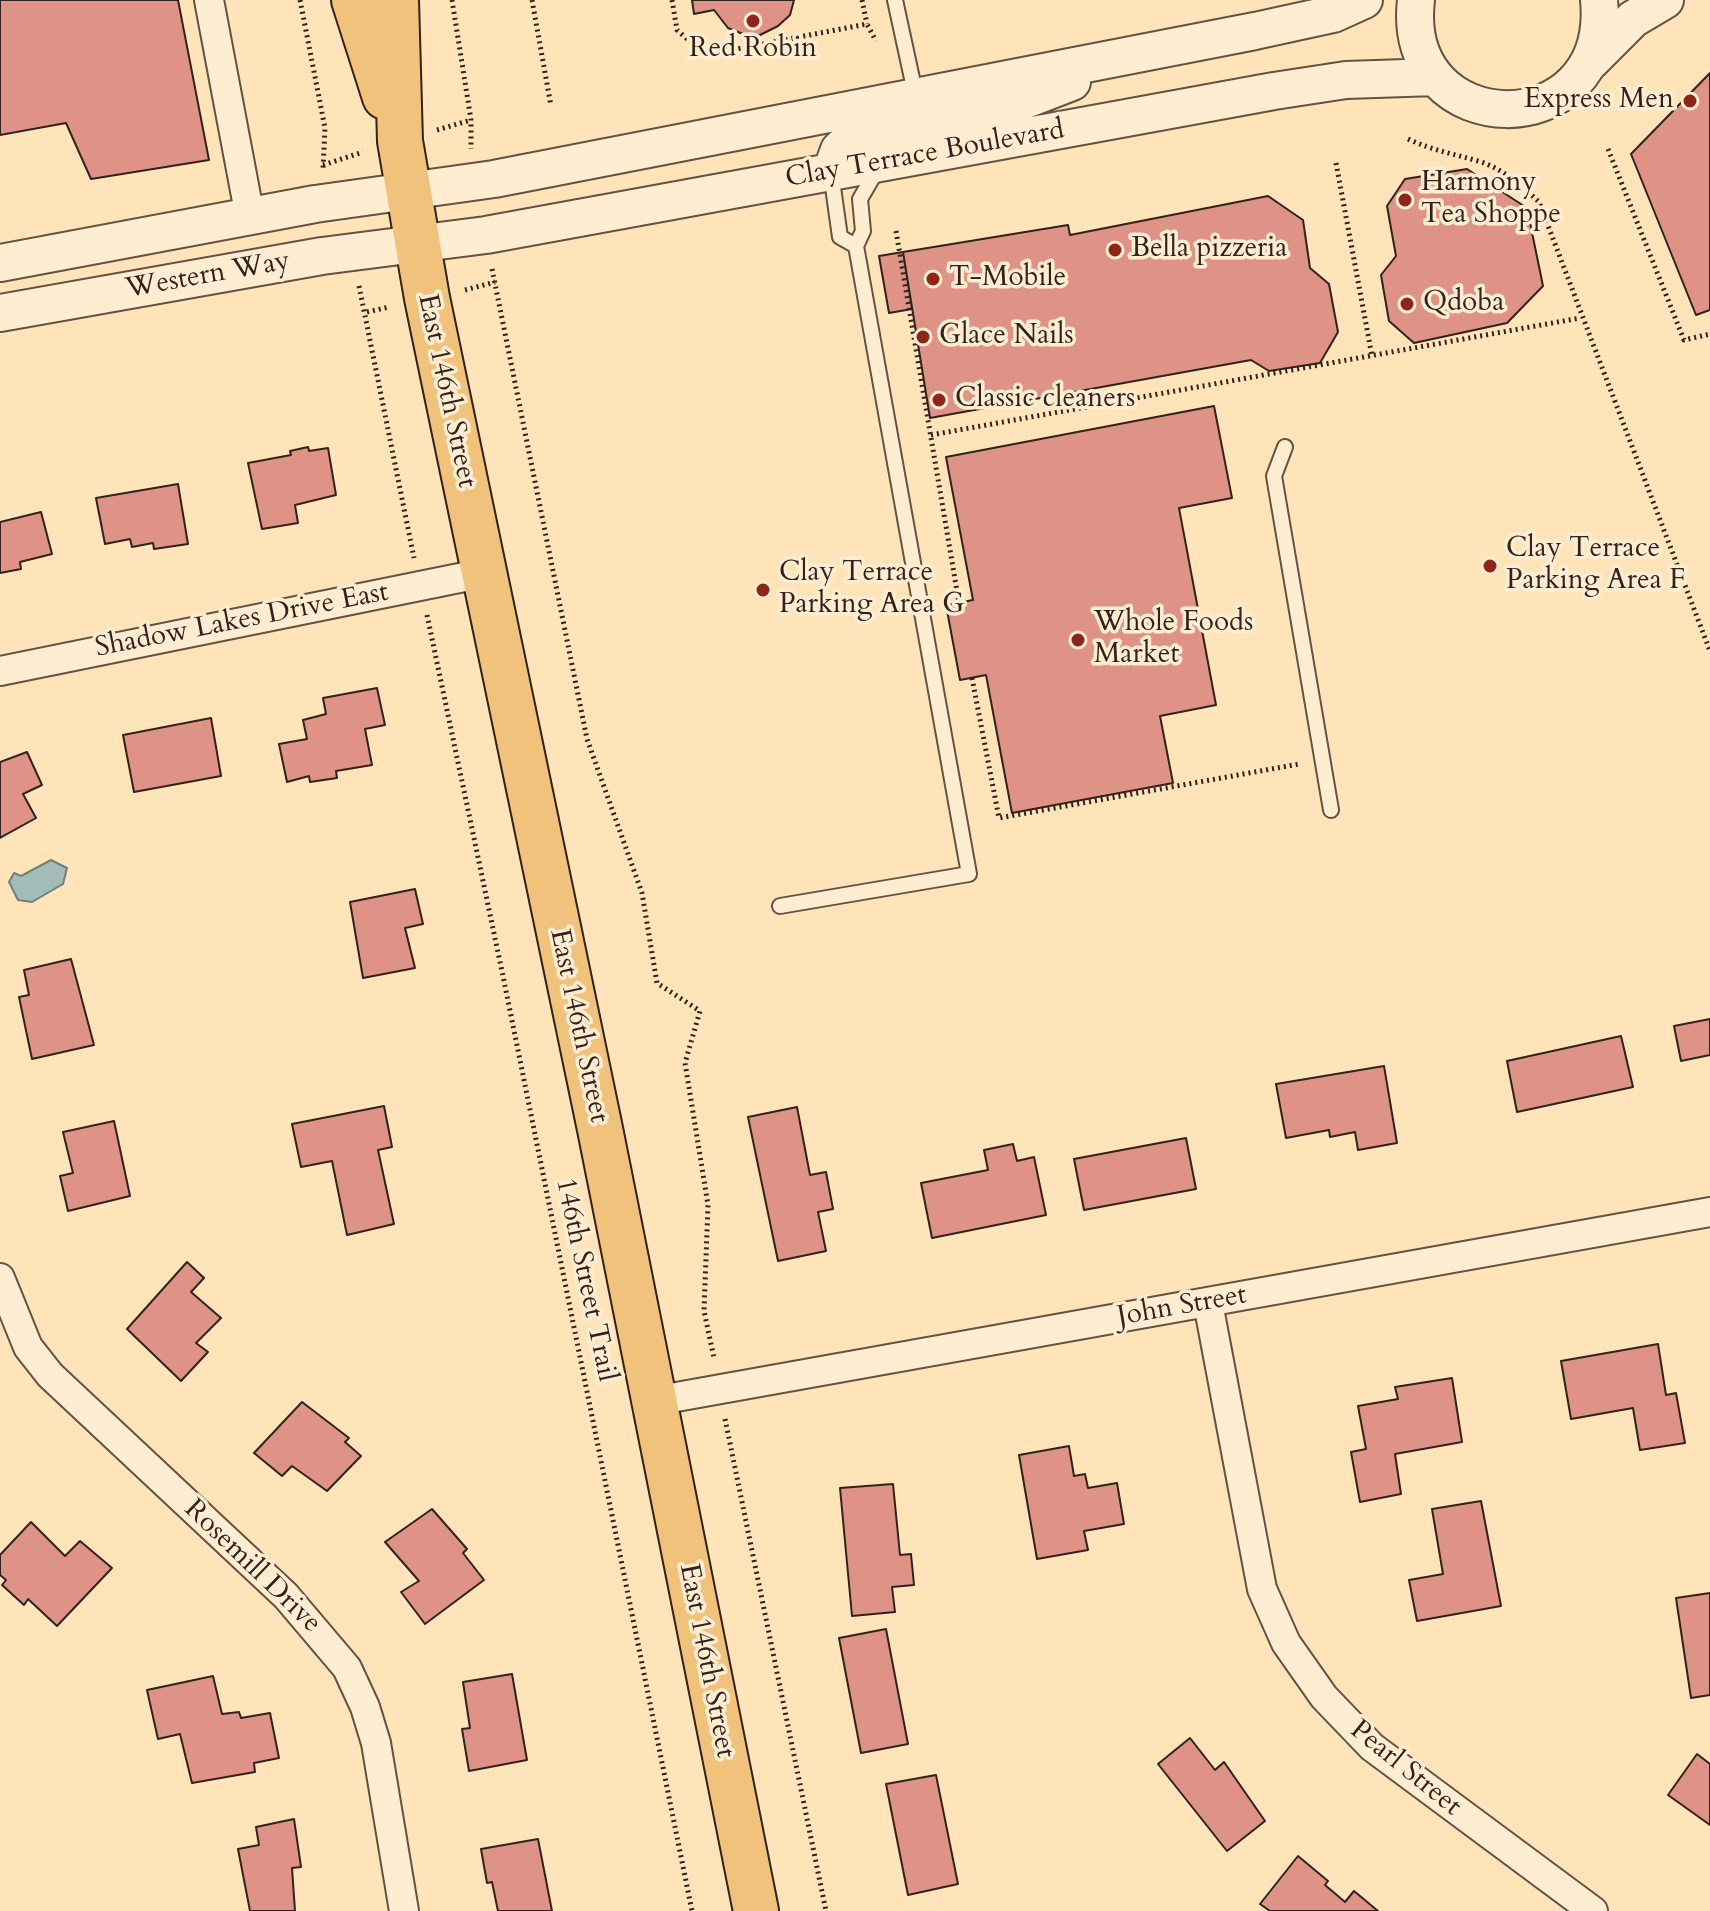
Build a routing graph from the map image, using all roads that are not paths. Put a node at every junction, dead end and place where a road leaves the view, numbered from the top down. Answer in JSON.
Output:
{"nodes":[{"id":1,"x":209,"y":0,"type":"edge"},
{"id":2,"x":354,"y":0,"type":"edge"},
{"id":3,"x":396,"y":0,"type":"edge"},
{"id":4,"x":895,"y":0,"type":"edge"},
{"id":5,"x":1364,"y":0,"type":"edge"},
{"id":6,"x":1416,"y":0,"type":"edge"},
{"id":7,"x":1599,"y":0,"type":"edge"},
{"id":8,"x":1665,"y":0,"type":"edge"},
{"id":9,"x":1159,"y":47,"type":"junction"},
{"id":10,"x":1589,"y":62,"type":"junction"},
{"id":11,"x":1435,"y":77,"type":"junction"},
{"id":12,"x":916,"y":97,"type":"junction"},
{"id":13,"x":400,"y":141,"type":"junction"},
{"id":14,"x":882,"y":163,"type":"junction"},
{"id":15,"x":831,"y":172,"type":"junction"},
{"id":16,"x":409,"y":191,"type":"junction"},
{"id":17,"x":250,"y":217,"type":"junction"},
{"id":18,"x":417,"y":244,"type":"junction"},
{"id":19,"x":856,"y":246,"type":"junction"},
{"id":20,"x":0,"y":263,"type":"edge"},
{"id":21,"x":0,"y":313,"type":"edge"},
{"id":22,"x":1285,"y":447,"type":"dead end"},
{"id":23,"x":484,"y":573,"type":"junction"},
{"id":24,"x":0,"y":671,"type":"edge"},
{"id":25,"x":1331,"y":810,"type":"dead end"},
{"id":26,"x":780,"y":906,"type":"dead end"},
{"id":27,"x":1710,"y":1212,"type":"edge"},
{"id":28,"x":0,"y":1278,"type":"edge"},
{"id":29,"x":1208,"y":1303,"type":"junction"},
{"id":30,"x":654,"y":1401,"type":"junction"},
{"id":31,"x":404,"y":1911,"type":"edge"},
{"id":32,"x":756,"y":1911,"type":"edge"},
{"id":33,"x":1593,"y":1911,"type":"edge"}],
"edges":[{"from":1,"to":17,"type":"street"},
{"from":2,"to":13,"type":"main road","name":"East 146th Street"},
{"from":3,"to":13,"type":"main road","name":"East 146th Street"},
{"from":4,"to":12,"type":"lane"},
{"from":5,"to":9,"type":"street","name":"Clay Terrace Boulevard"},
{"from":6,"to":11,"type":"street"},
{"from":7,"to":10,"type":"street"},
{"from":8,"to":10,"type":"street"},
{"from":9,"to":12,"type":"street","name":"Clay Terrace Boulevard"},
{"from":9,"to":15,"type":"street"},
{"from":10,"to":11,"type":"street"},
{"from":11,"to":14,"type":"street","name":"Clay Terrace Boulevard"},
{"from":12,"to":16,"type":"street","name":"Clay Terrace Boulevard"},
{"from":13,"to":16,"type":"main road","name":"East 146th Street"},
{"from":14,"to":15,"type":"street","name":"Clay Terrace Boulevard"},
{"from":14,"to":19,"type":"lane"},
{"from":15,"to":18,"type":"street","name":"Clay Terrace Boulevard"},
{"from":15,"to":19,"type":"lane"},
{"from":16,"to":17,"type":"street","name":"Western Way"},
{"from":16,"to":18,"type":"main road","name":"East 146th Street"},
{"from":17,"to":20,"type":"street","name":"Western Way"},
{"from":18,"to":21,"type":"street","name":"Western Way"},
{"from":18,"to":23,"type":"main road","name":"East 146th Street"},
{"from":19,"to":26,"type":"lane"},
{"from":22,"to":25,"type":"lane"},
{"from":23,"to":24,"type":"street","name":"Shadow Lakes Drive East"},
{"from":23,"to":30,"type":"main road","name":"East 146th Street"},
{"from":27,"to":29,"type":"street","name":"John Street"},
{"from":28,"to":31,"type":"street","name":"Rosemill Drive"},
{"from":29,"to":30,"type":"street","name":"John Street"},
{"from":29,"to":33,"type":"street","name":"Pearl Street"},
{"from":30,"to":32,"type":"main road","name":"East 146th Street"}]}
